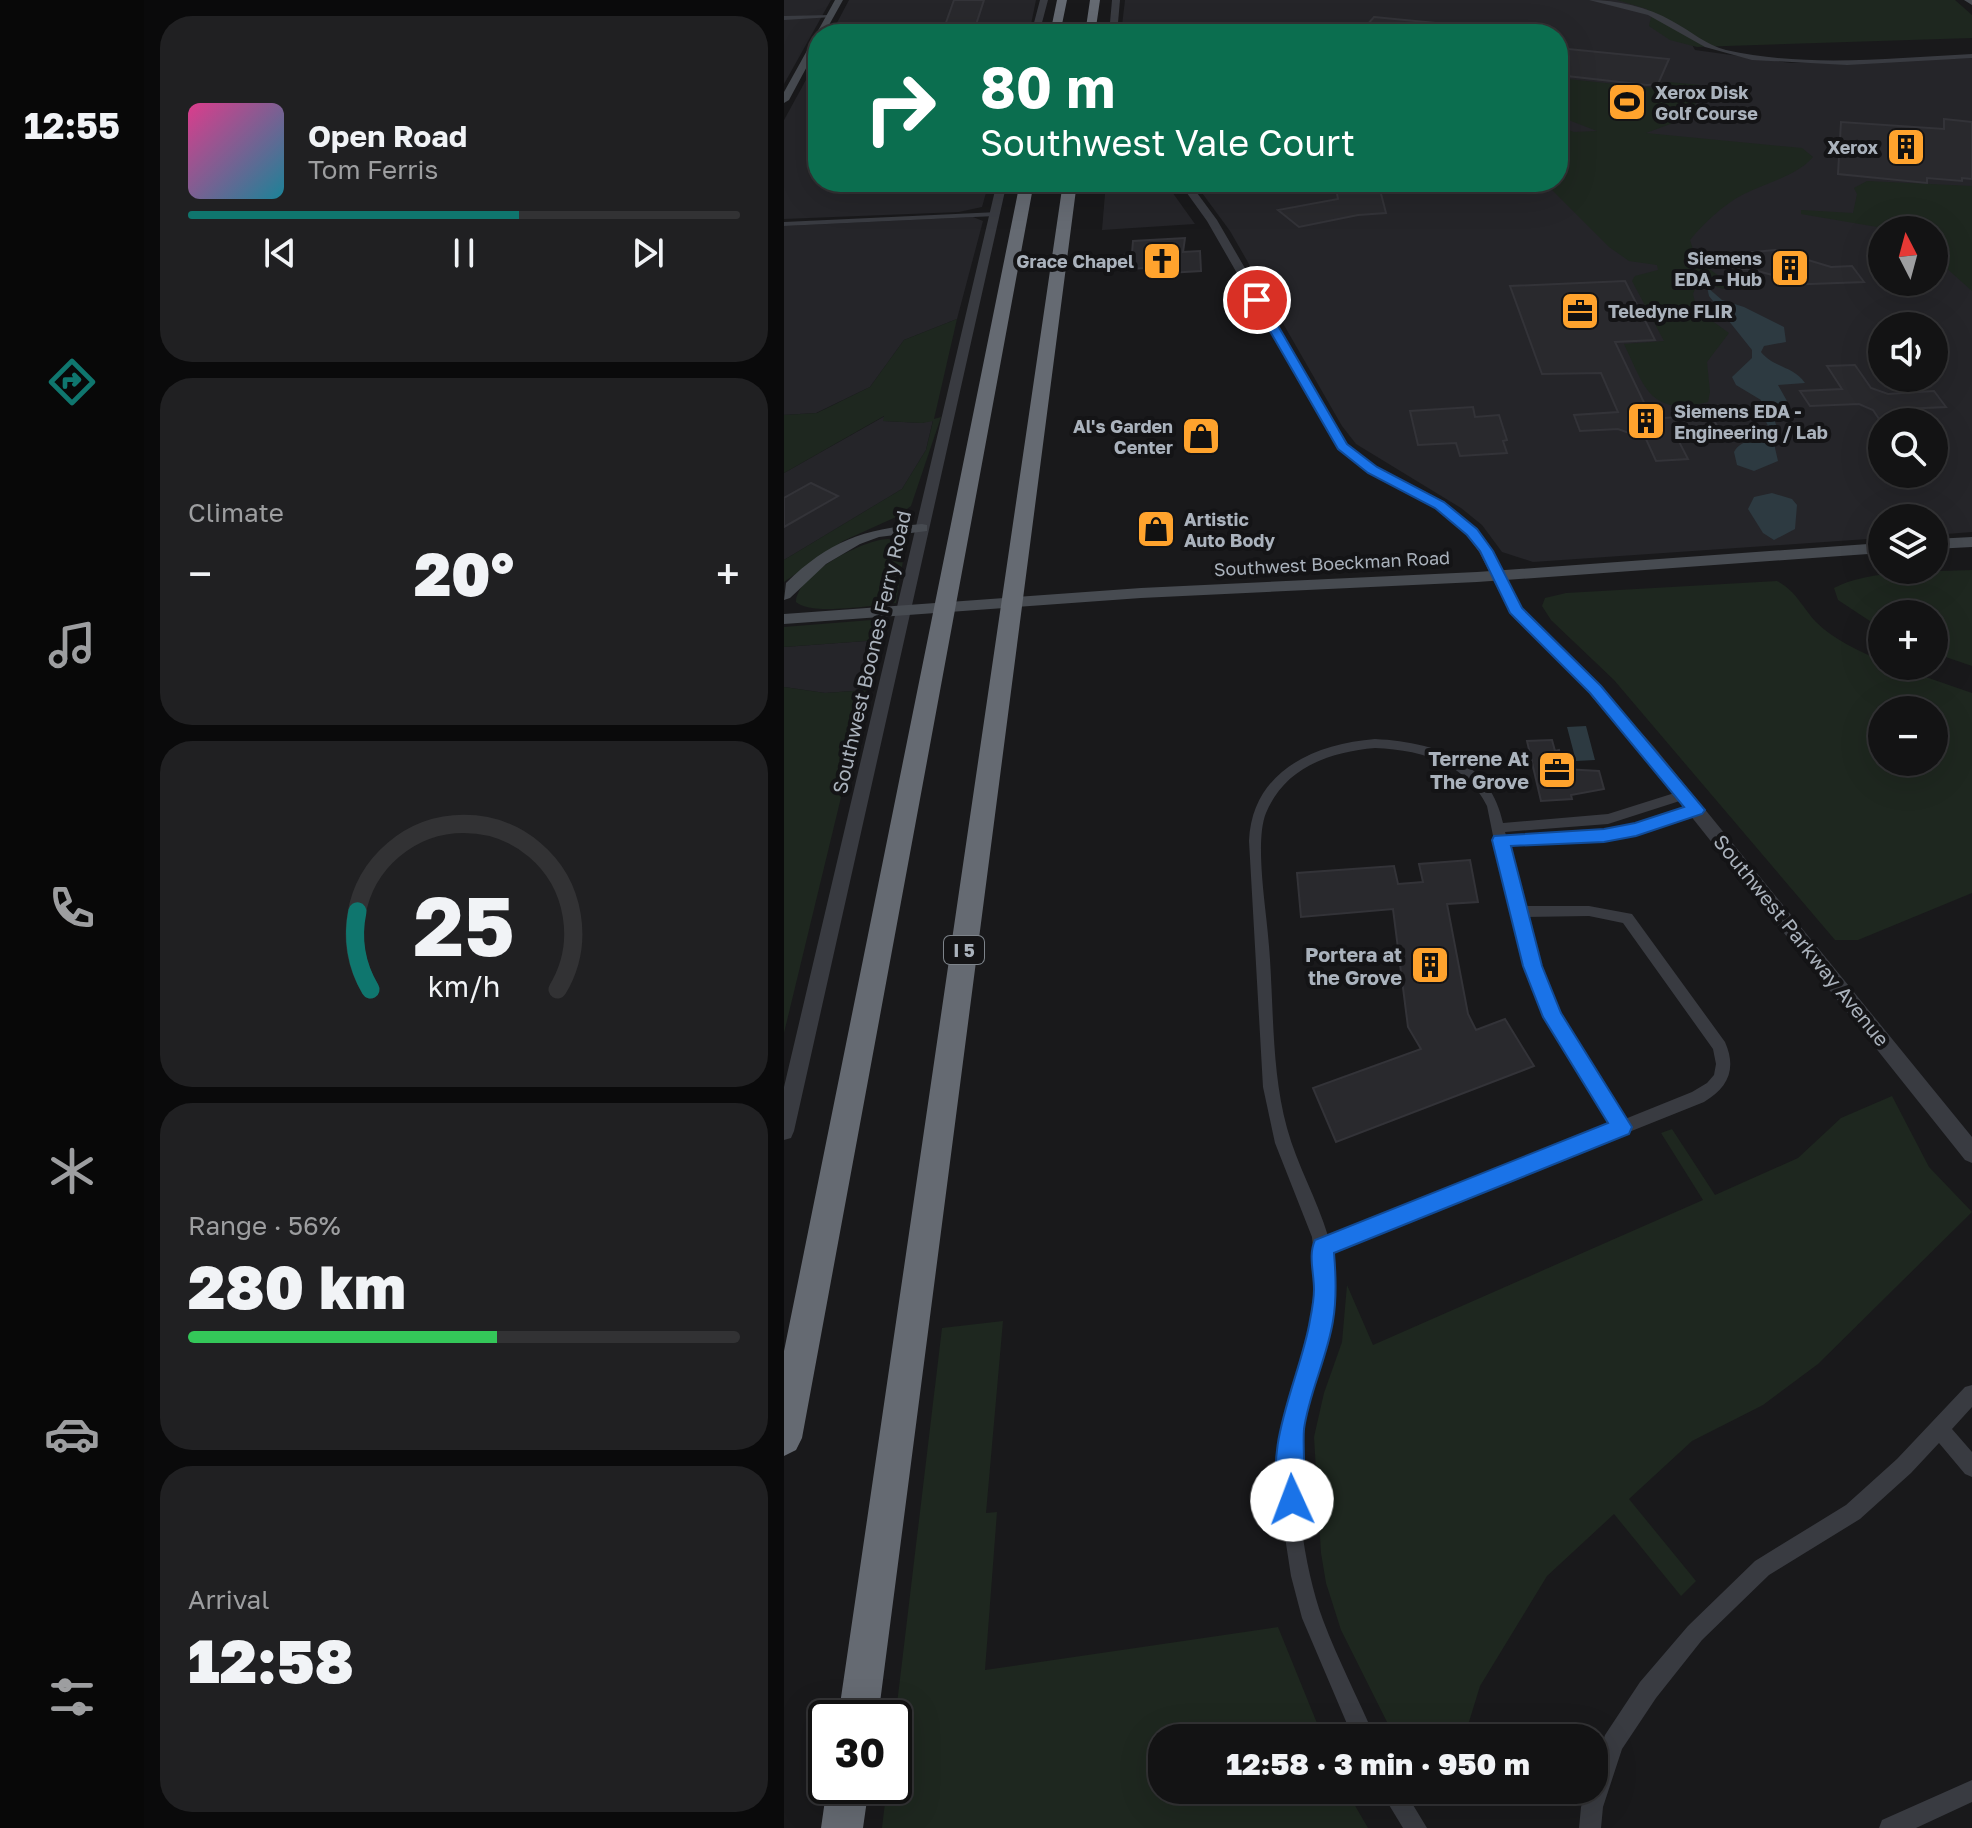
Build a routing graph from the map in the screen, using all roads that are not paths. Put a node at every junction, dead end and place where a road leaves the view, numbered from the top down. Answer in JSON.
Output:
{"nodes":[{"id":1,"x":839,"y":0,"type":"edge"},
{"id":2,"x":1044,"y":0,"type":"edge"},
{"id":3,"x":1062,"y":0,"type":"edge"},
{"id":4,"x":1095,"y":0,"type":"edge"},
{"id":5,"x":1116,"y":0,"type":"edge"},
{"id":6,"x":1593,"y":0,"type":"edge"},
{"id":7,"x":830,"y":17,"type":"junction"},
{"id":8,"x":784,"y":18,"type":"edge"},
{"id":9,"x":826,"y":24,"type":"edge"},
{"id":10,"x":1038,"y":24,"type":"edge"},
{"id":11,"x":1057,"y":24,"type":"edge"},
{"id":12,"x":1091,"y":24,"type":"edge"},
{"id":13,"x":1114,"y":24,"type":"edge"},
{"id":14,"x":808,"y":56,"type":"edge"},
{"id":15,"x":1972,"y":56,"type":"edge"},
{"id":16,"x":784,"y":100,"type":"edge"},
{"id":17,"x":1000,"y":192,"type":"edge"},
{"id":18,"x":1025,"y":192,"type":"edge"},
{"id":19,"x":1069,"y":192,"type":"edge"},
{"id":20,"x":1192,"y":192,"type":"edge"},
{"id":21,"x":995,"y":214,"type":"junction"},
{"id":22,"x":784,"y":224,"type":"edge"},
{"id":23,"x":922,"y":528,"type":"junction"},
{"id":24,"x":1972,"y":542,"type":"edge"},
{"id":25,"x":1948,"y":543,"type":"edge"},
{"id":26,"x":1868,"y":549,"type":"edge"},
{"id":27,"x":1497,"y":575,"type":"junction"},
{"id":28,"x":784,"y":595,"type":"edge"},
{"id":29,"x":784,"y":619,"type":"edge"},
{"id":30,"x":1690,"y":802,"type":"junction"},
{"id":31,"x":1499,"y":834,"type":"junction"},
{"id":32,"x":1519,"y":912,"type":"junction"},
{"id":33,"x":1622,"y":1127,"type":"junction"},
{"id":34,"x":784,"y":1131,"type":"edge"},
{"id":35,"x":1972,"y":1153,"type":"edge"},
{"id":36,"x":1322,"y":1247,"type":"junction"},
{"id":37,"x":1972,"y":1394,"type":"edge"},
{"id":38,"x":1940,"y":1430,"type":"junction"},
{"id":39,"x":784,"y":1438,"type":"edge"},
{"id":40,"x":1972,"y":1467,"type":"edge"},
{"id":41,"x":860,"y":1700,"type":"edge"},
{"id":42,"x":1358,"y":1724,"type":"edge"},
{"id":43,"x":1972,"y":1791,"type":"edge"},
{"id":44,"x":845,"y":1804,"type":"edge"},
{"id":45,"x":1400,"y":1804,"type":"edge"},
{"id":46,"x":842,"y":1828,"type":"edge"},
{"id":47,"x":1416,"y":1828,"type":"edge"},
{"id":48,"x":1590,"y":1828,"type":"edge"},
{"id":49,"x":1890,"y":1828,"type":"edge"}],
"edges":[{"from":1,"to":7,"type":"main road"},
{"from":2,"to":10,"type":"street"},
{"from":3,"to":11,"type":"highway"},
{"from":4,"to":12,"type":"highway"},
{"from":5,"to":13,"type":"street"},
{"from":6,"to":15,"type":"street"},
{"from":7,"to":8,"type":"street"},
{"from":7,"to":9,"type":"main road"},
{"from":14,"to":16,"type":"main road"},
{"from":17,"to":21,"type":"street","name":"Southwest Boones Ferry Road"},
{"from":18,"to":39,"type":"highway"},
{"from":19,"to":41,"type":"highway","number":"I 5"},
{"from":20,"to":27,"type":"street","name":"Southwest Parkway Avenue"},
{"from":21,"to":22,"type":"street"},
{"from":21,"to":23,"type":"street","name":"Southwest Boones Ferry Road"},
{"from":23,"to":28,"type":"main road"},
{"from":23,"to":34,"type":"street","name":"Southwest Boones Ferry Road"},
{"from":24,"to":25,"type":"main road"},
{"from":26,"to":27,"type":"main road","name":"Southwest Boeckman Road"},
{"from":27,"to":29,"type":"main road","name":"Southwest Boeckman Road"},
{"from":27,"to":30,"type":"street","name":"Southwest Parkway Avenue"},
{"from":30,"to":31,"type":"street"},
{"from":30,"to":35,"type":"street","name":"Southwest Parkway Avenue"},
{"from":31,"to":32,"type":"street"},
{"from":31,"to":36,"type":"street"},
{"from":32,"to":33,"type":"street"},
{"from":32,"to":33,"type":"street"},
{"from":33,"to":36,"type":"street"},
{"from":36,"to":42,"type":"street"},
{"from":37,"to":38,"type":"street"},
{"from":38,"to":40,"type":"street"},
{"from":38,"to":48,"type":"street"},
{"from":43,"to":49,"type":"street"},
{"from":44,"to":46,"type":"highway"},
{"from":45,"to":47,"type":"street"}]}
